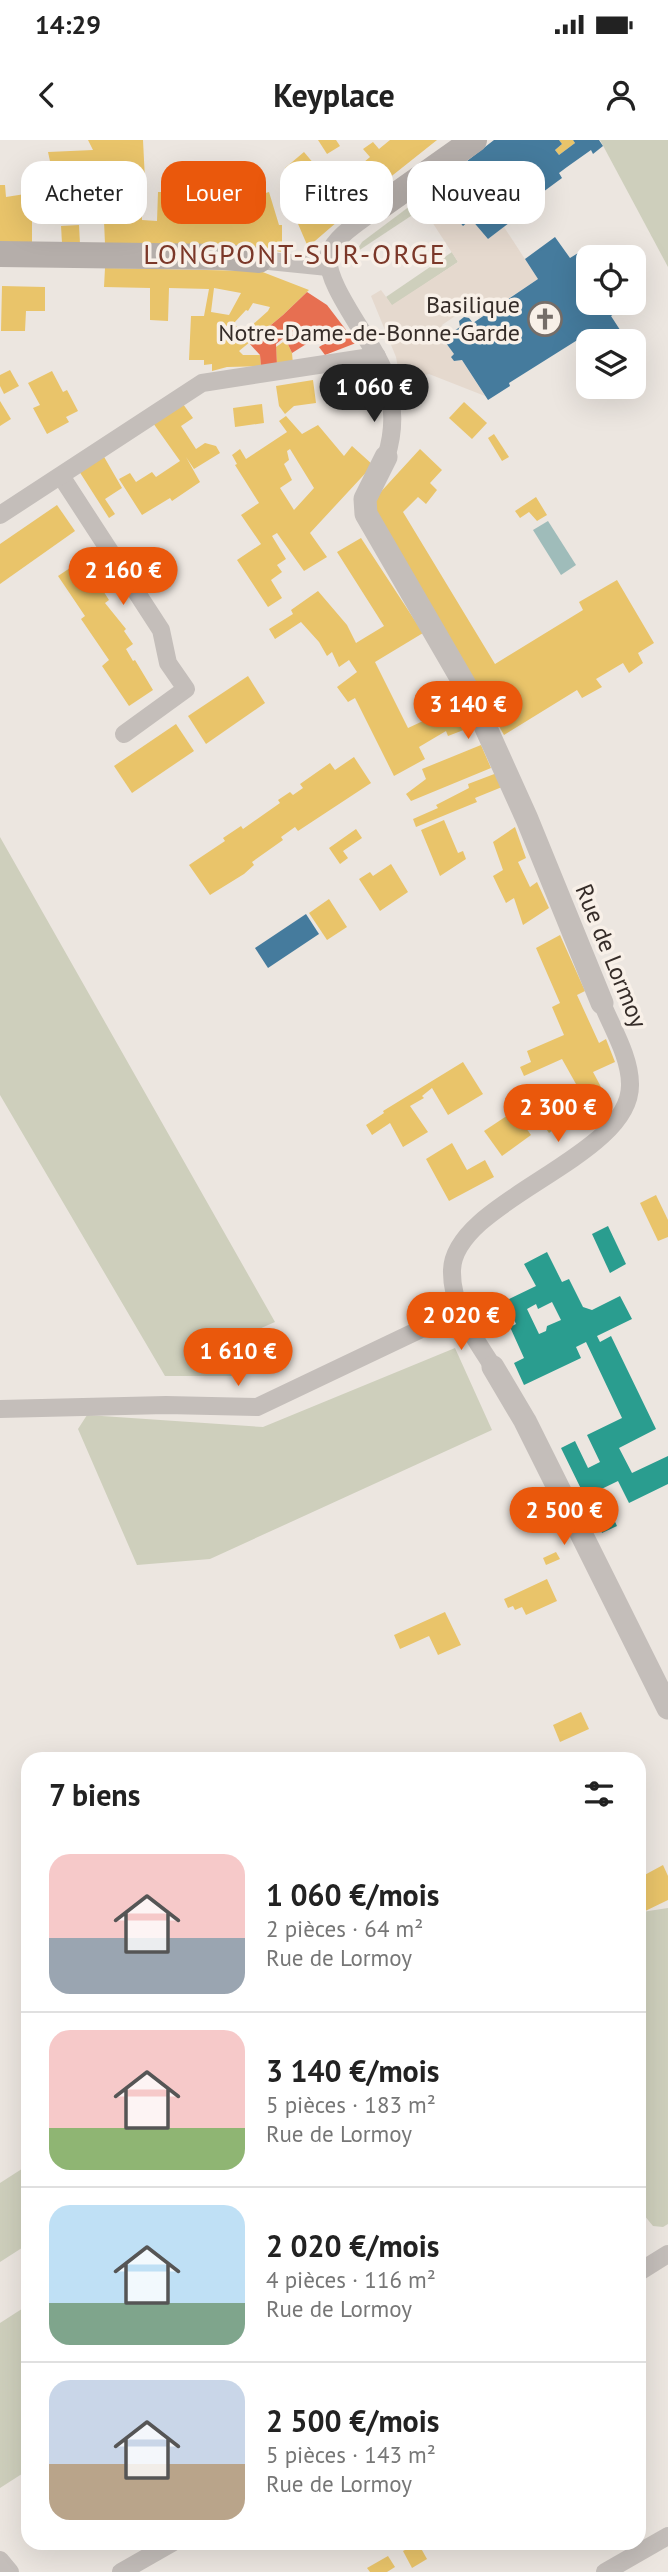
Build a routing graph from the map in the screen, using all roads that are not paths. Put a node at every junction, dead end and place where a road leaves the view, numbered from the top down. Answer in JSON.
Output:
{"nodes":[{"id":1,"x":474,"y":140,"type":"edge"},
{"id":2,"x":393,"y":197,"type":"edge"},
{"id":3,"x":358,"y":224,"type":"edge"},
{"id":4,"x":0,"y":254,"type":"edge"},
{"id":5,"x":259,"y":260,"type":"joint"},
{"id":6,"x":328,"y":267,"type":"junction"},
{"id":7,"x":377,"y":356,"type":"junction"},
{"id":8,"x":386,"y":457,"type":"joint"},
{"id":9,"x":61,"y":476,"type":"junction"},
{"id":10,"x":0,"y":516,"type":"edge"},
{"id":11,"x":124,"y":734,"type":"dead end"},
{"id":12,"x":602,"y":1003,"type":"joint"},
{"id":13,"x":463,"y":1317,"type":"junction"},
{"id":14,"x":493,"y":1367,"type":"joint"},
{"id":15,"x":0,"y":1409,"type":"edge"},
{"id":16,"x":668,"y":1708,"type":"edge"},
{"id":17,"x":668,"y":2254,"type":"edge"},
{"id":18,"x":646,"y":2268,"type":"edge"},
{"id":19,"x":668,"y":2536,"type":"edge"},
{"id":20,"x":646,"y":2549,"type":"edge"},
{"id":21,"x":160,"y":2550,"type":"edge"},
{"id":22,"x":644,"y":2550,"type":"edge"},
{"id":23,"x":0,"y":2560,"type":"edge"},
{"id":24,"x":10,"y":2572,"type":"edge"},
{"id":25,"x":121,"y":2572,"type":"edge"},
{"id":26,"x":605,"y":2572,"type":"edge"}],
"edges":[{"from":1,"to":2,"type":"main road"},
{"from":3,"to":6,"type":"street"},
{"from":4,"to":5,"type":"main road"},
{"from":5,"to":6,"type":"street"},
{"from":6,"to":7,"type":"street","name":"Rue de Lormoy"},
{"from":7,"to":8,"type":"street","name":"Rue de Lormoy"},
{"from":7,"to":9,"type":"street"},
{"from":8,"to":12,"type":"street","name":"Rue de Lormoy"},
{"from":9,"to":10,"type":"street"},
{"from":9,"to":11,"type":"street"},
{"from":12,"to":13,"type":"street","name":"Rue de Lormoy"},
{"from":13,"to":14,"type":"street","name":"Rue de Lormoy"},
{"from":13,"to":15,"type":"street"},
{"from":14,"to":16,"type":"street","name":"Rue de Lormoy"},
{"from":17,"to":18,"type":"street"},
{"from":19,"to":20,"type":"street"},
{"from":21,"to":25,"type":"street"},
{"from":22,"to":26,"type":"street"},
{"from":23,"to":24,"type":"street"}]}
